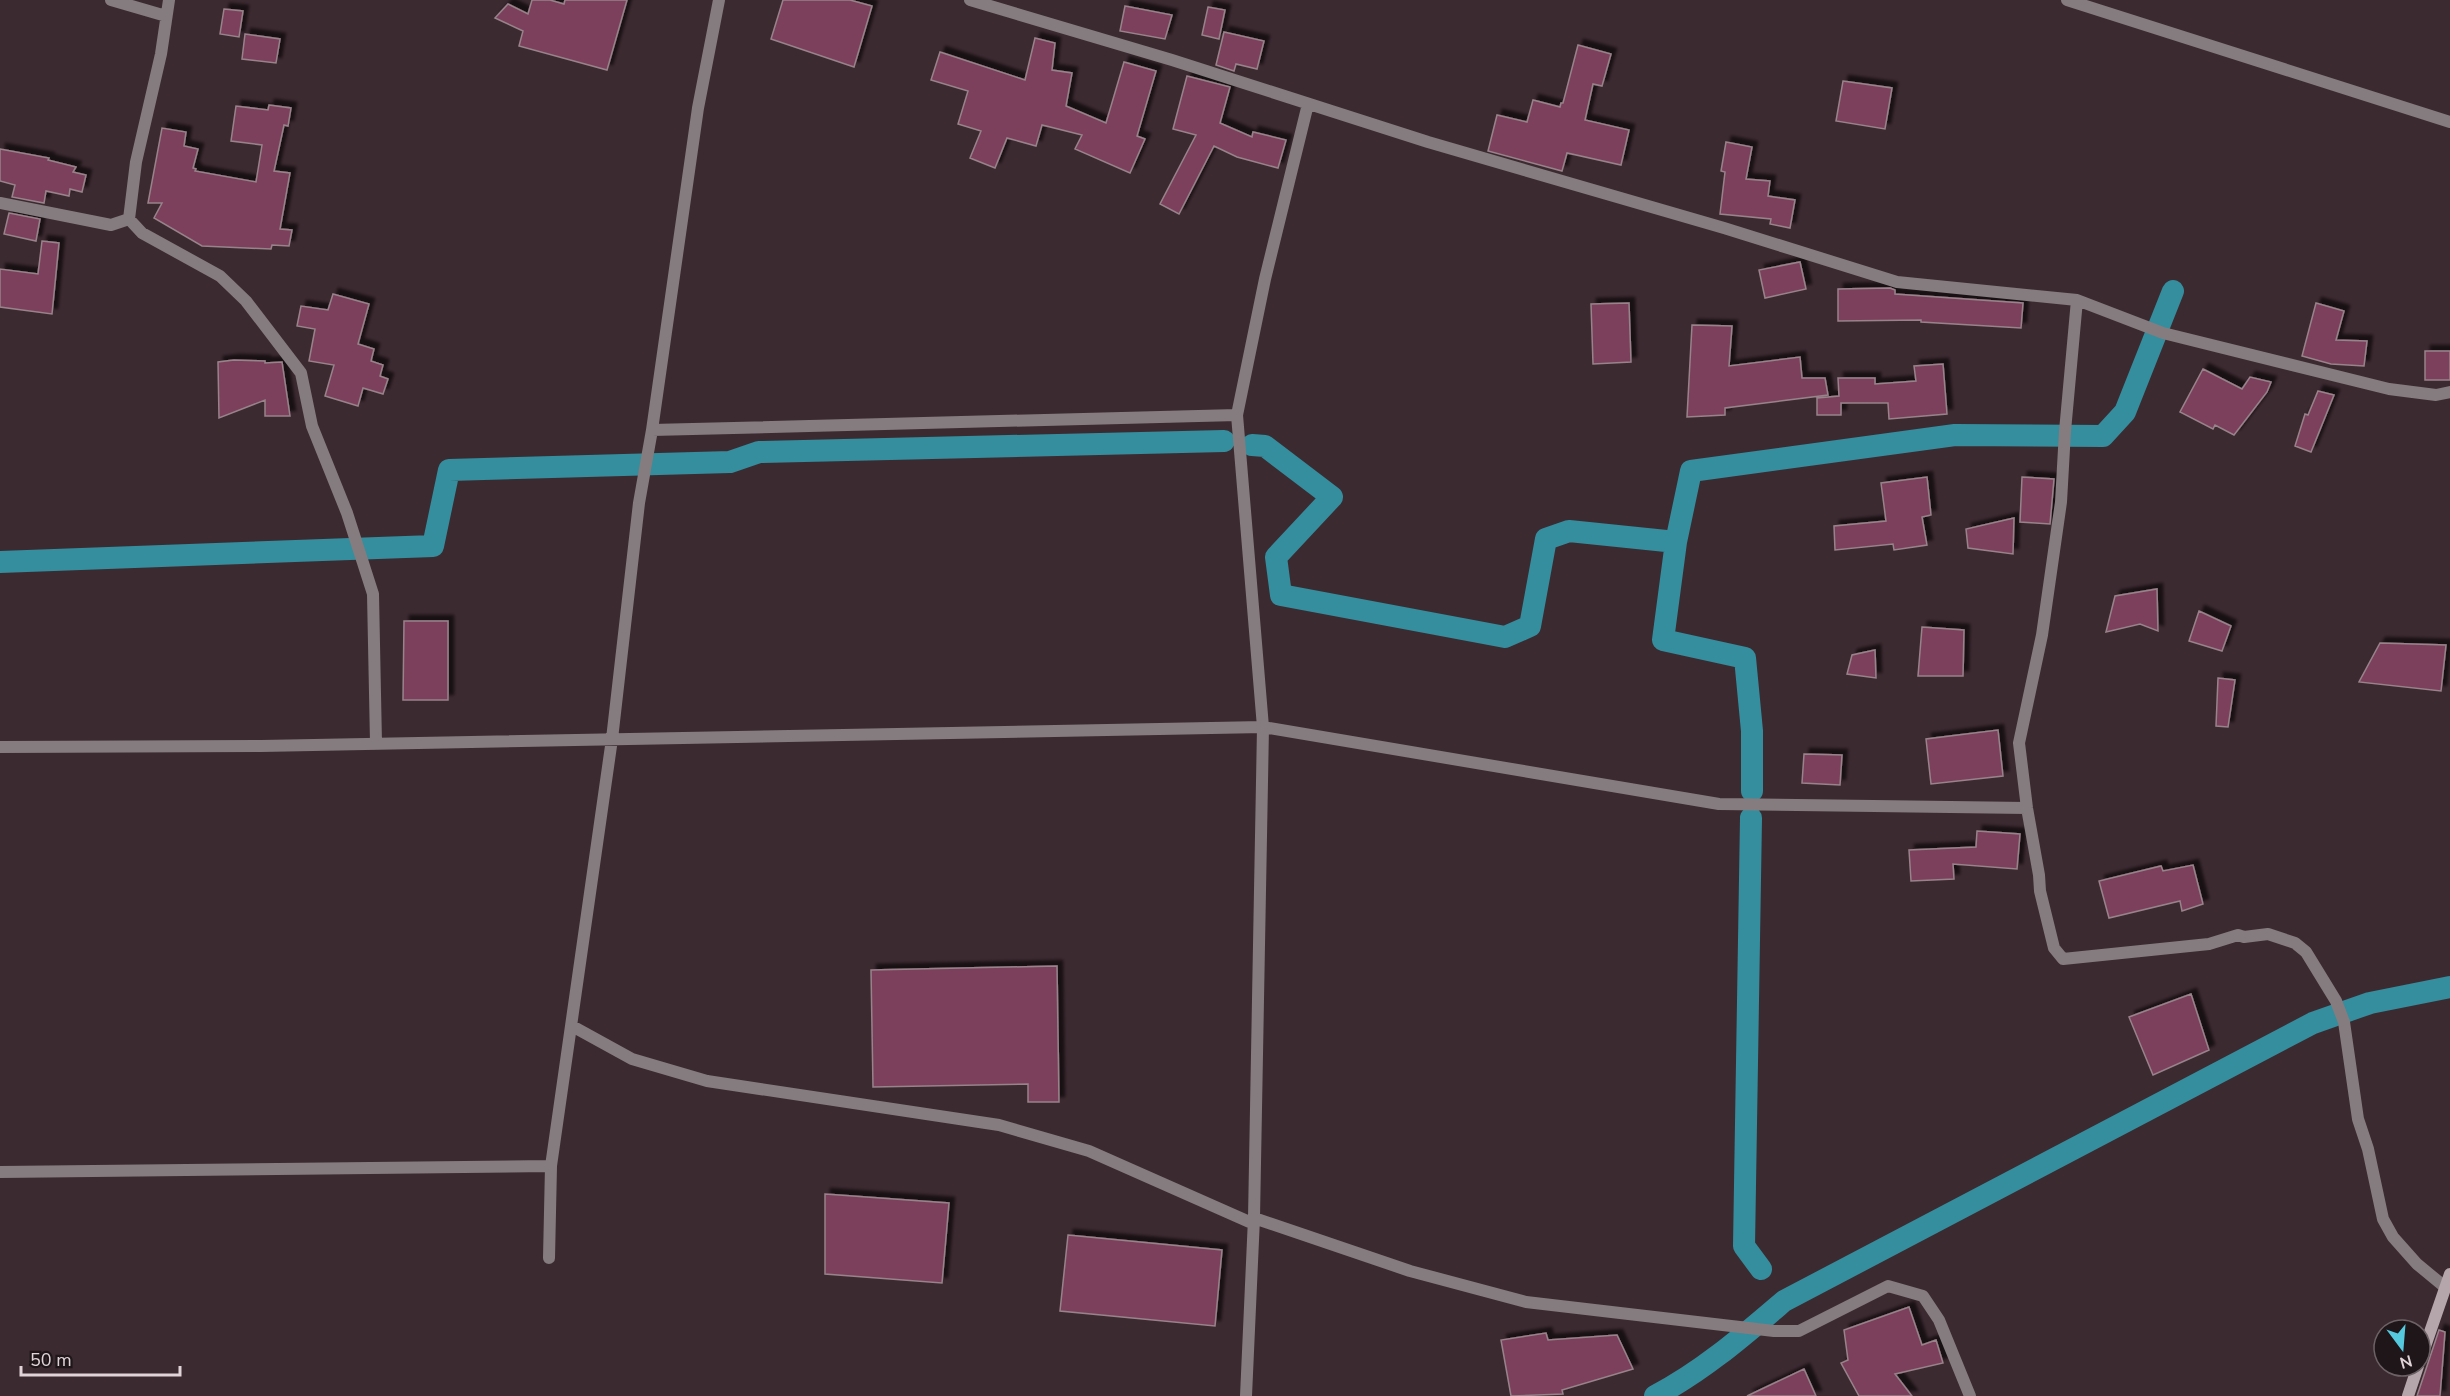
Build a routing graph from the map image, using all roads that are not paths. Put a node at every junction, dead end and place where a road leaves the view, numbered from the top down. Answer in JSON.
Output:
{"nodes":[{"id":1,"x":111,"y":0,"type":"edge"},
{"id":2,"x":169,"y":0,"type":"edge"},
{"id":3,"x":719,"y":0,"type":"edge"},
{"id":4,"x":970,"y":0,"type":"edge"},
{"id":5,"x":2067,"y":0,"type":"edge"},
{"id":6,"x":166,"y":16,"type":"junction"},
{"id":7,"x":1308,"y":104,"type":"junction"},
{"id":8,"x":2450,"y":122,"type":"edge"},
{"id":9,"x":0,"y":203,"type":"edge"},
{"id":10,"x":129,"y":219,"type":"junction"},
{"id":11,"x":2077,"y":300,"type":"junction"},
{"id":12,"x":2450,"y":392,"type":"edge"},
{"id":13,"x":1237,"y":415,"type":"junction"},
{"id":14,"x":652,"y":430,"type":"junction"},
{"id":15,"x":1263,"y":727,"type":"junction"},
{"id":16,"x":612,"y":739,"type":"junction"},
{"id":17,"x":376,"y":743,"type":"junction"},
{"id":18,"x":0,"y":747,"type":"edge"},
{"id":19,"x":2027,"y":808,"type":"junction"},
{"id":20,"x":572,"y":1026,"type":"junction"},
{"id":21,"x":551,"y":1166,"type":"junction"},
{"id":22,"x":0,"y":1172,"type":"edge"},
{"id":23,"x":1254,"y":1221,"type":"junction"},
{"id":24,"x":549,"y":1258,"type":"dead end"},
{"id":25,"x":2450,"y":1274,"type":"edge"},
{"id":26,"x":2445,"y":1287,"type":"junction"},
{"id":27,"x":2432,"y":1325,"type":"edge"},
{"id":28,"x":2414,"y":1378,"type":"edge"},
{"id":29,"x":1246,"y":1396,"type":"edge"},
{"id":30,"x":1971,"y":1396,"type":"edge"},
{"id":31,"x":2408,"y":1396,"type":"edge"}],
"edges":[{"from":1,"to":6,"type":"street"},
{"from":2,"to":6,"type":"street"},
{"from":3,"to":14,"type":"street"},
{"from":4,"to":7,"type":"street"},
{"from":5,"to":8,"type":"street"},
{"from":6,"to":10,"type":"street"},
{"from":7,"to":11,"type":"street"},
{"from":7,"to":13,"type":"street"},
{"from":9,"to":10,"type":"street"},
{"from":10,"to":17,"type":"street"},
{"from":11,"to":12,"type":"street"},
{"from":11,"to":19,"type":"street"},
{"from":13,"to":14,"type":"street"},
{"from":13,"to":15,"type":"street"},
{"from":14,"to":16,"type":"street"},
{"from":15,"to":16,"type":"street"},
{"from":15,"to":19,"type":"street"},
{"from":15,"to":23,"type":"street"},
{"from":16,"to":17,"type":"street"},
{"from":16,"to":20,"type":"street"},
{"from":17,"to":18,"type":"street"},
{"from":19,"to":26,"type":"street"},
{"from":20,"to":21,"type":"street"},
{"from":20,"to":23,"type":"street"},
{"from":21,"to":22,"type":"street"},
{"from":21,"to":24,"type":"street"},
{"from":23,"to":29,"type":"street"},
{"from":23,"to":30,"type":"street"},
{"from":25,"to":26,"type":"main road"},
{"from":26,"to":27,"type":"main road"},
{"from":28,"to":31,"type":"main road"}]}
